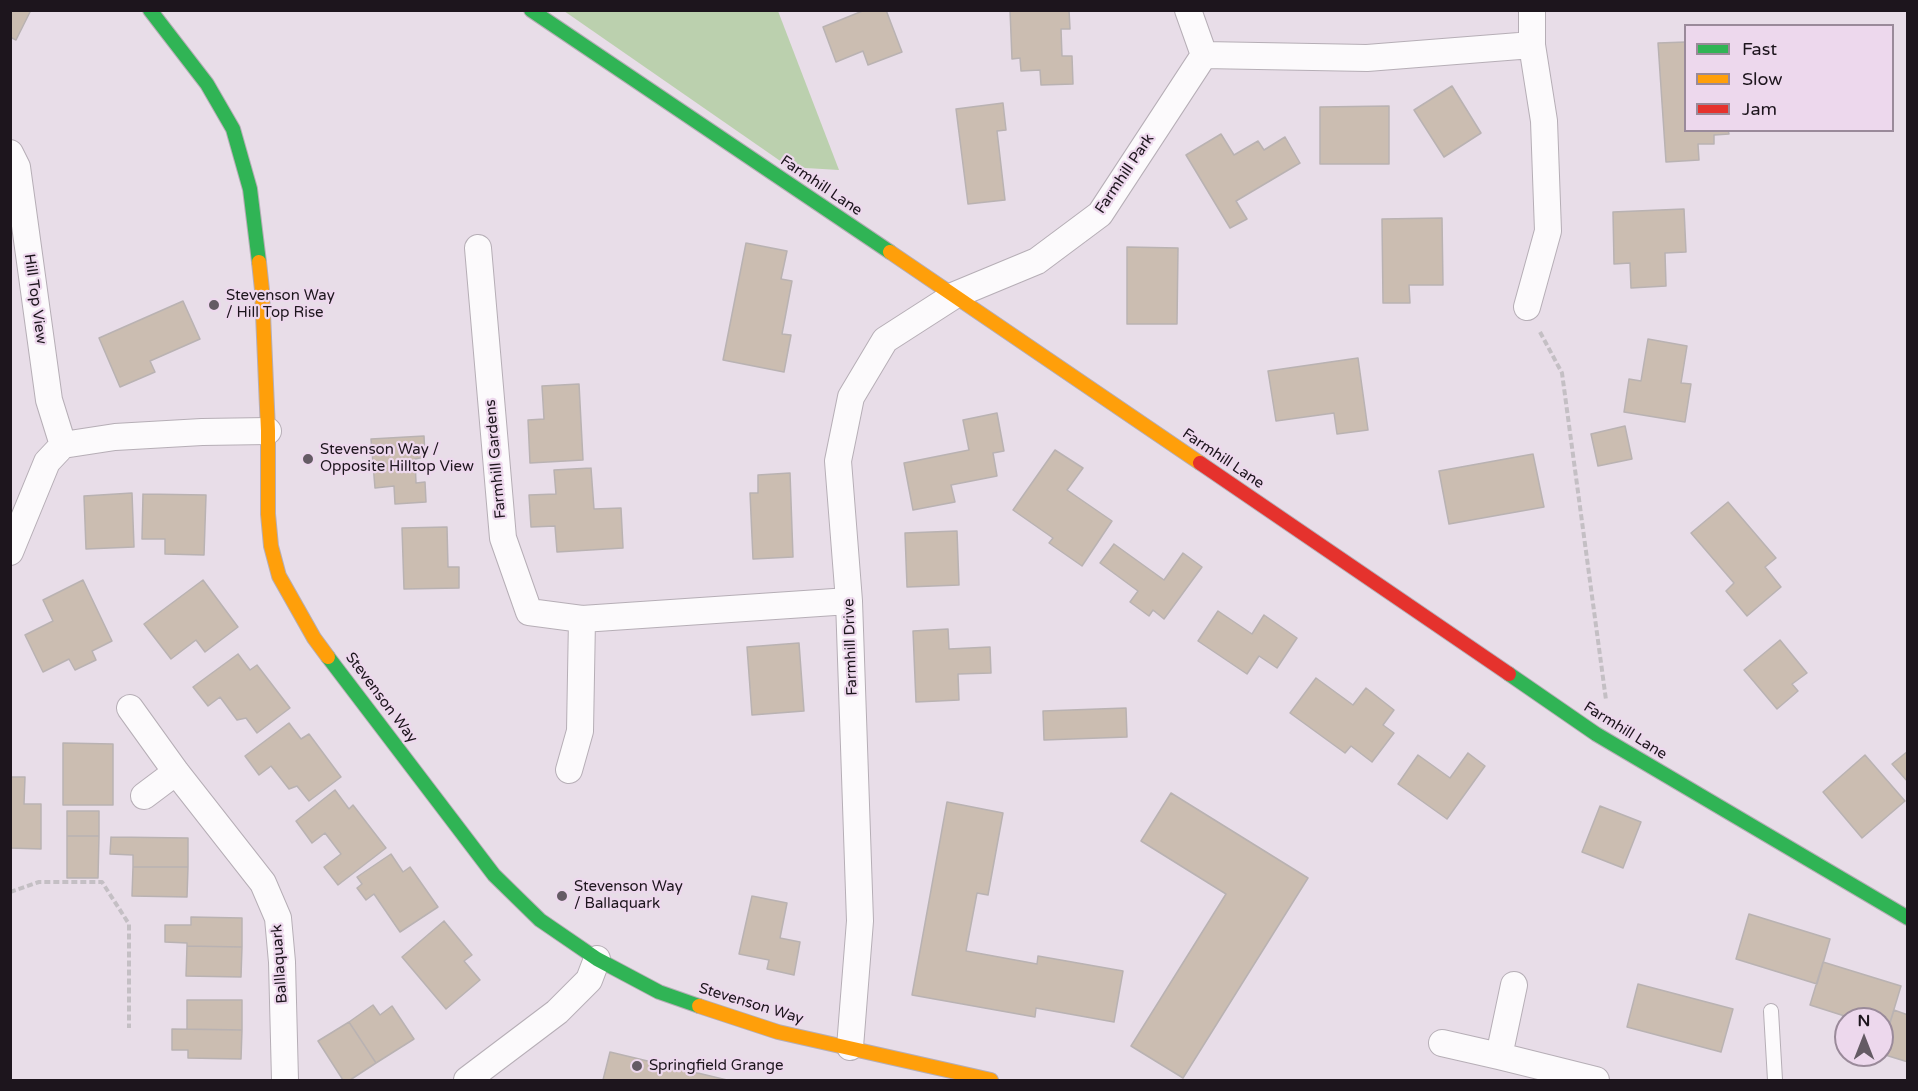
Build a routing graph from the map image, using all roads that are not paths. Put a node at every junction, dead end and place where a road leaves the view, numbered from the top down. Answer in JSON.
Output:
{"nodes":[{"id":1,"x":150,"y":10,"type":"edge"},
{"id":2,"x":531,"y":10,"type":"edge"},
{"id":3,"x":1188,"y":10,"type":"edge"},
{"id":4,"x":1532,"y":10,"type":"edge"},
{"id":5,"x":1532,"y":45,"type":"junction"},
{"id":6,"x":1204,"y":55,"type":"junction"},
{"id":7,"x":10,"y":153,"type":"edge"},
{"id":8,"x":478,"y":249,"type":"dead end"},
{"id":9,"x":955,"y":295,"type":"junction"},
{"id":10,"x":1527,"y":307,"type":"road end"},
{"id":11,"x":268,"y":431,"type":"junction"},
{"id":12,"x":63,"y":445,"type":"junction"},
{"id":13,"x":10,"y":552,"type":"edge"},
{"id":14,"x":849,"y":601,"type":"junction"},
{"id":15,"x":582,"y":619,"type":"junction"},
{"id":16,"x":130,"y":708,"type":"dead end"},
{"id":17,"x":569,"y":770,"type":"dead end"},
{"id":18,"x":176,"y":772,"type":"junction"},
{"id":19,"x":144,"y":796,"type":"dead end"},
{"id":20,"x":1908,"y":918,"type":"edge"},
{"id":21,"x":597,"y":959,"type":"junction"},
{"id":22,"x":1514,"y":985,"type":"dead end"},
{"id":23,"x":1771,"y":1011,"type":"dead end"},
{"id":24,"x":1443,"y":1043,"type":"dead end"},
{"id":25,"x":850,"y":1047,"type":"junction"},
{"id":26,"x":1499,"y":1056,"type":"junction"},
{"id":27,"x":285,"y":1080,"type":"edge"},
{"id":28,"x":467,"y":1080,"type":"edge"},
{"id":29,"x":991,"y":1080,"type":"edge"},
{"id":30,"x":1596,"y":1080,"type":"edge"},
{"id":31,"x":1775,"y":1080,"type":"edge"}],
"edges":[{"from":1,"to":11,"type":"street","name":"Stevenson Way"},
{"from":2,"to":9,"type":"street","name":"Farmhill Lane"},
{"from":3,"to":6,"type":"street"},
{"from":4,"to":5,"type":"street"},
{"from":5,"to":6,"type":"street"},
{"from":5,"to":10,"type":"street"},
{"from":6,"to":9,"type":"street","name":"Farmhill Park"},
{"from":7,"to":12,"type":"street","name":"Hill Top View"},
{"from":8,"to":15,"type":"street","name":"Farmhill Gardens"},
{"from":9,"to":14,"type":"street","name":"Farmhill Drive"},
{"from":9,"to":20,"type":"street","name":"Farmhill Lane"},
{"from":11,"to":12,"type":"street"},
{"from":11,"to":21,"type":"street","name":"Stevenson Way"},
{"from":12,"to":13,"type":"street"},
{"from":14,"to":15,"type":"street","name":"Farmhill Gardens"},
{"from":14,"to":25,"type":"street","name":"Farmhill Drive"},
{"from":15,"to":17,"type":"street"},
{"from":16,"to":18,"type":"street","name":"Balllaquark"},
{"from":18,"to":19,"type":"street"},
{"from":18,"to":27,"type":"street","name":"Balllaquark"},
{"from":21,"to":25,"type":"street","name":"Stevenson Way"},
{"from":21,"to":28,"type":"street"},
{"from":22,"to":26,"type":"street"},
{"from":23,"to":31,"type":"lane"},
{"from":24,"to":26,"type":"street"},
{"from":25,"to":29,"type":"street","name":"Stevenson Way"},
{"from":26,"to":30,"type":"street"}]}
